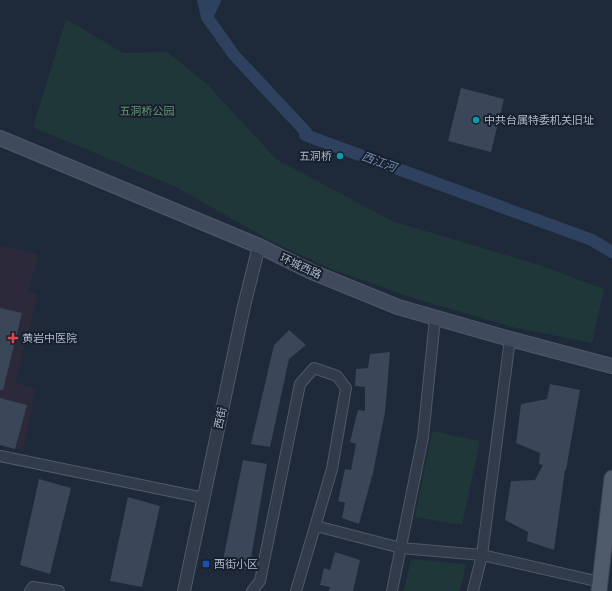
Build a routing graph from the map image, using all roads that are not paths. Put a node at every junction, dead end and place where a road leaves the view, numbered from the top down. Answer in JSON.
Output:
{"nodes":[{"id":1,"x":0,"y":138,"type":"edge"},
{"id":2,"x":260,"y":246,"type":"junction"},
{"id":3,"x":435,"y":318,"type":"junction"},
{"id":4,"x":510,"y":339,"type":"junction"},
{"id":5,"x":612,"y":366,"type":"edge"},
{"id":6,"x":0,"y":456,"type":"edge"},
{"id":7,"x":612,"y":478,"type":"edge"},
{"id":8,"x":204,"y":498,"type":"junction"},
{"id":9,"x":316,"y":526,"type":"junction"},
{"id":10,"x":402,"y":548,"type":"junction"},
{"id":11,"x":482,"y":555,"type":"junction"},
{"id":12,"x":600,"y":587,"type":"edge"},
{"id":13,"x":30,"y":591,"type":"edge"},
{"id":14,"x":59,"y":591,"type":"edge"},
{"id":15,"x":184,"y":591,"type":"edge"},
{"id":16,"x":252,"y":591,"type":"edge"},
{"id":17,"x":296,"y":591,"type":"edge"},
{"id":18,"x":392,"y":591,"type":"edge"},
{"id":19,"x":473,"y":591,"type":"edge"}],
"edges":[{"from":1,"to":2,"type":"main road","name":"环城西路"},
{"from":2,"to":3,"type":"main road","name":"环城西路"},
{"from":2,"to":8,"type":"street","name":"西街"},
{"from":3,"to":4,"type":"main road","name":"环城西路"},
{"from":3,"to":10,"type":"street"},
{"from":4,"to":5,"type":"main road","name":"环城西路"},
{"from":4,"to":11,"type":"street"},
{"from":6,"to":8,"type":"street"},
{"from":7,"to":12,"type":"main road"},
{"from":8,"to":15,"type":"street","name":"西街"},
{"from":9,"to":10,"type":"street"},
{"from":9,"to":16,"type":"street"},
{"from":9,"to":17,"type":"street"},
{"from":10,"to":11,"type":"street"},
{"from":10,"to":18,"type":"street"},
{"from":11,"to":12,"type":"street"},
{"from":11,"to":19,"type":"street"},
{"from":13,"to":14,"type":"street"}]}
